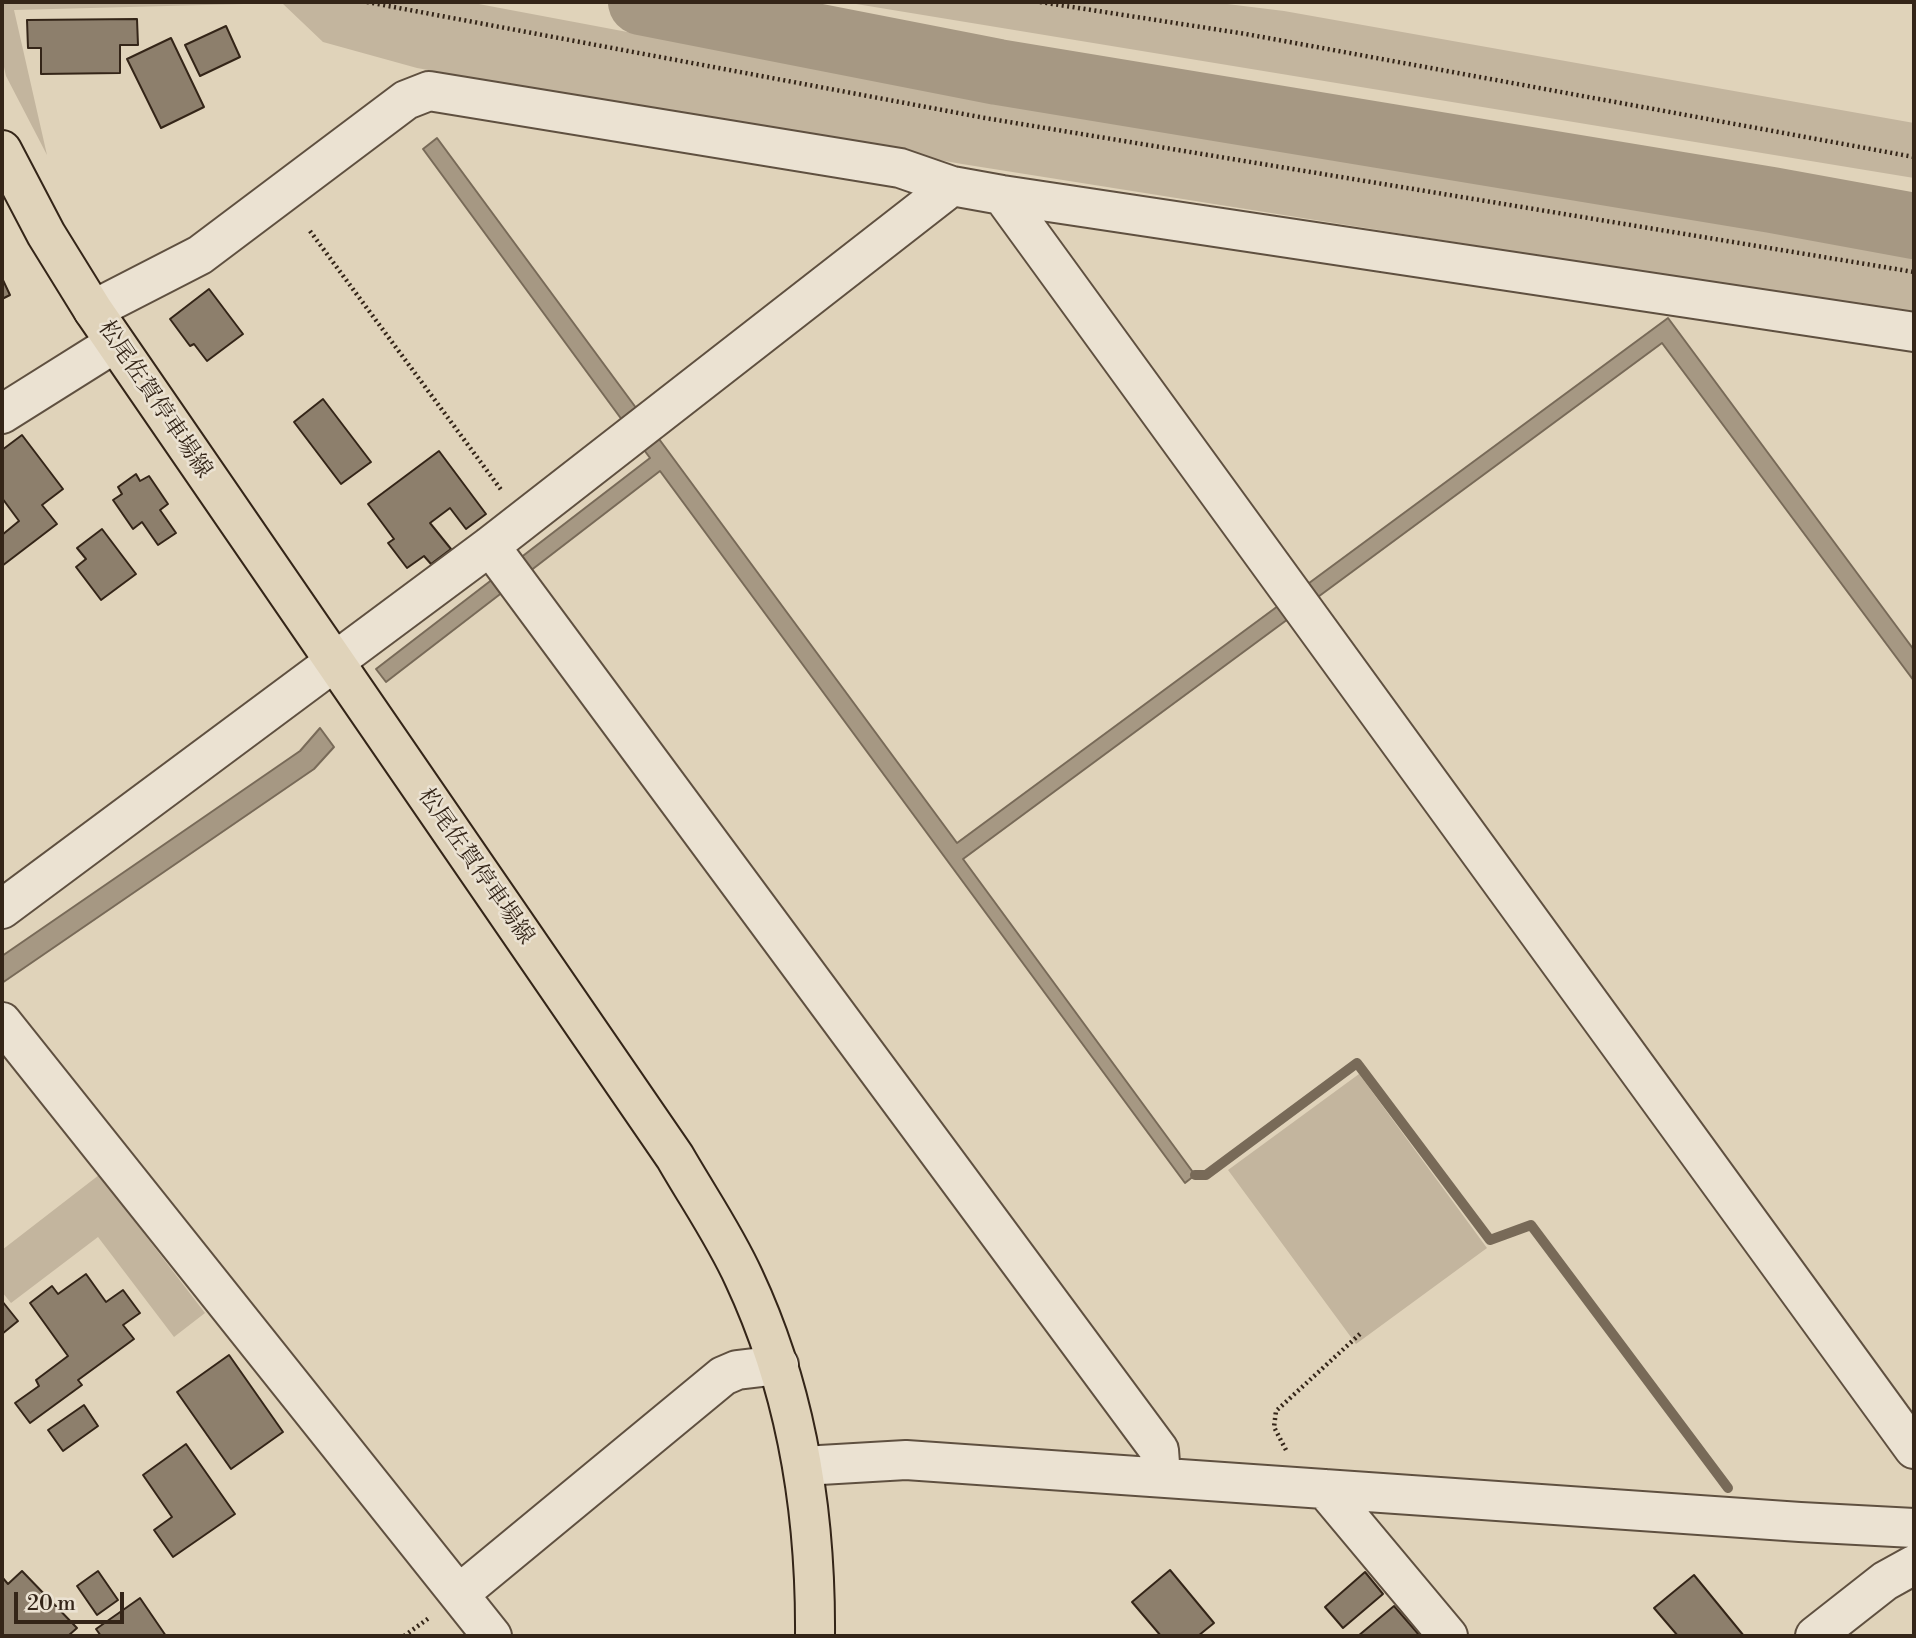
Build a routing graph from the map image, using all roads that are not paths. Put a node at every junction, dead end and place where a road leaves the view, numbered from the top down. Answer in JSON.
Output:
{"nodes":[{"id":1,"x":5,"y":165,"type":"edge"},
{"id":2,"x":952,"y":187,"type":"junction"},
{"id":3,"x":1002,"y":195,"type":"junction"},
{"id":4,"x":93,"y":310,"type":"junction"},
{"id":5,"x":1914,"y":332,"type":"edge"},
{"id":6,"x":115,"y":343,"type":"junction"},
{"id":7,"x":2,"y":414,"type":"edge"},
{"id":8,"x":503,"y":564,"type":"junction"},
{"id":9,"x":334,"y":663,"type":"junction"},
{"id":10,"x":2,"y":909,"type":"edge"},
{"id":11,"x":2,"y":1022,"type":"edge"},
{"id":12,"x":779,"y":1365,"type":"junction"},
{"id":13,"x":1914,"y":1449,"type":"edge"},
{"id":14,"x":803,"y":1466,"type":"junction"},
{"id":15,"x":1161,"y":1477,"type":"junction"},
{"id":16,"x":1325,"y":1489,"type":"junction"},
{"id":17,"x":1914,"y":1528,"type":"edge"},
{"id":18,"x":1914,"y":1565,"type":"edge"},
{"id":19,"x":459,"y":1594,"type":"junction"},
{"id":20,"x":492,"y":1636,"type":"edge"},
{"id":21,"x":816,"y":1636,"type":"edge"},
{"id":22,"x":1448,"y":1636,"type":"edge"},
{"id":23,"x":1815,"y":1636,"type":"edge"}],
"edges":[{"from":1,"to":4,"type":"main road","name":"松尾佐賀停車場線"},
{"from":2,"to":3,"type":"street"},
{"from":2,"to":4,"type":"street"},
{"from":2,"to":8,"type":"street"},
{"from":3,"to":5,"type":"street"},
{"from":3,"to":13,"type":"street"},
{"from":4,"to":6,"type":"main road","name":"松尾佐賀停車場線"},
{"from":6,"to":7,"type":"street"},
{"from":6,"to":9,"type":"main road","name":"松尾佐賀停車場線"},
{"from":8,"to":9,"type":"street"},
{"from":8,"to":15,"type":"street"},
{"from":9,"to":10,"type":"street"},
{"from":9,"to":12,"type":"main road","name":"松尾佐賀停車場線"},
{"from":11,"to":19,"type":"street"},
{"from":12,"to":14,"type":"main road","name":"松尾佐賀停車場線"},
{"from":12,"to":19,"type":"street"},
{"from":14,"to":15,"type":"street"},
{"from":14,"to":21,"type":"main road","name":"松尾佐賀停車場線"},
{"from":15,"to":16,"type":"street"},
{"from":16,"to":17,"type":"street"},
{"from":16,"to":22,"type":"street"},
{"from":18,"to":23,"type":"street"},
{"from":19,"to":20,"type":"street"}]}
